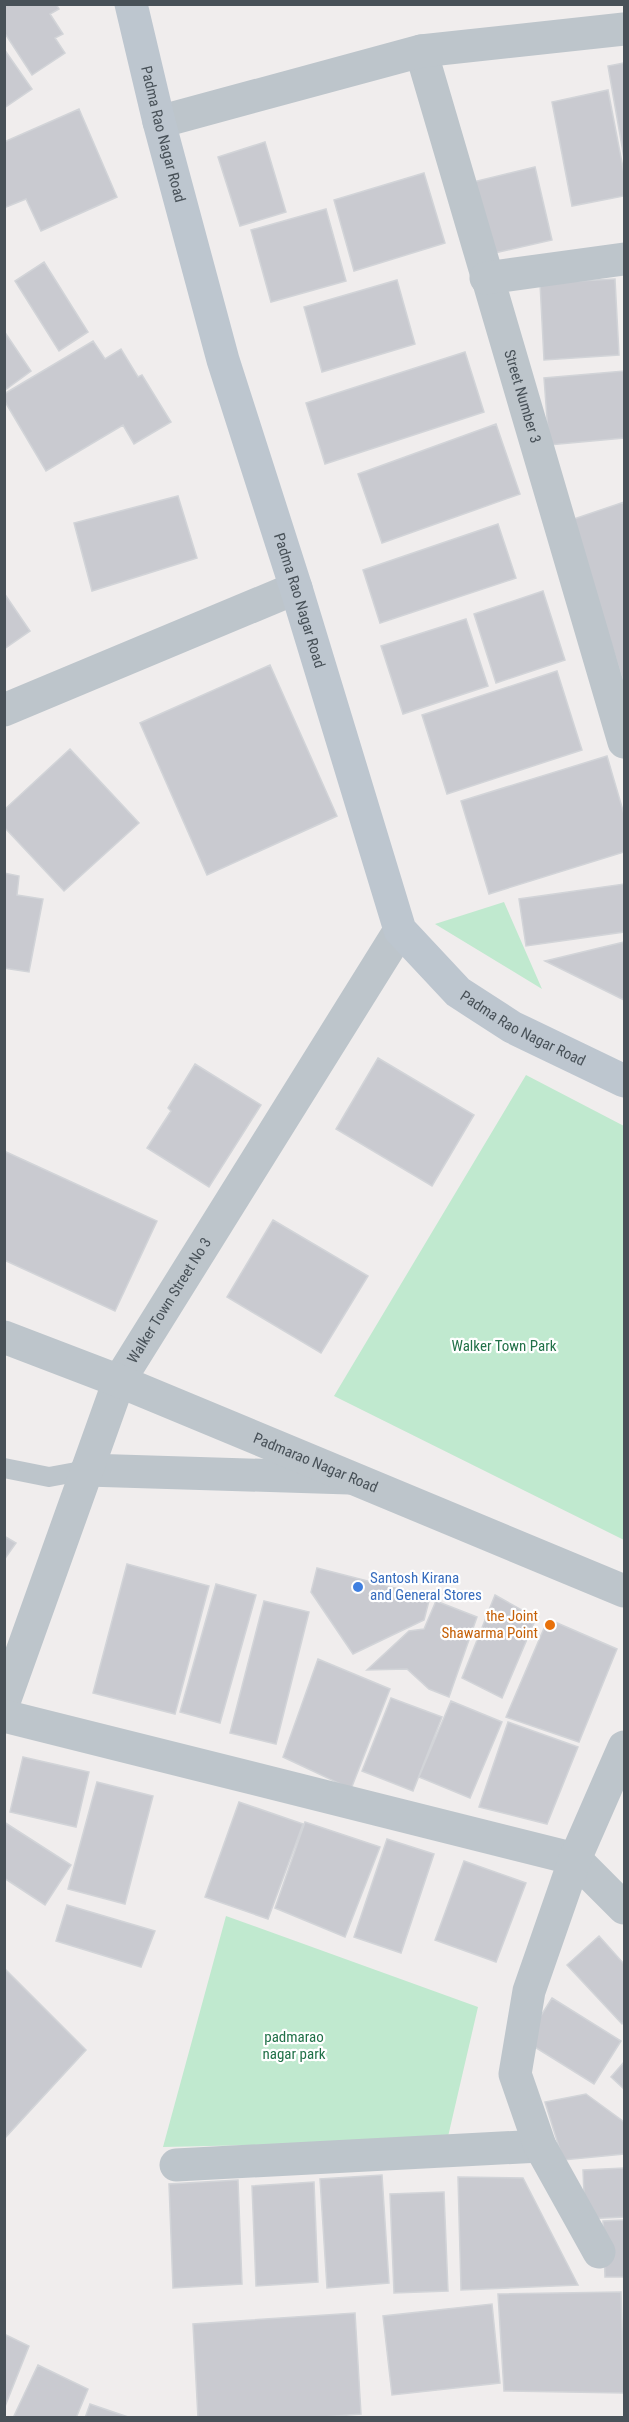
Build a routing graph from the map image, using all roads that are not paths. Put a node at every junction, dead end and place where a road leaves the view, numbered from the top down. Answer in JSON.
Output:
{"nodes":[{"id":1,"x":131,"y":4,"type":"edge"},
{"id":2,"x":624,"y":29,"type":"edge"},
{"id":3,"x":420,"y":51,"type":"junction"},
{"id":4,"x":159,"y":122,"type":"junction"},
{"id":5,"x":624,"y":259,"type":"edge"},
{"id":6,"x":486,"y":278,"type":"junction"},
{"id":7,"x":296,"y":588,"type":"junction"},
{"id":8,"x":4,"y":710,"type":"edge"},
{"id":9,"x":624,"y":742,"type":"edge"},
{"id":10,"x":400,"y":930,"type":"junction"},
{"id":11,"x":624,"y":1081,"type":"edge"},
{"id":12,"x":4,"y":1337,"type":"edge"},
{"id":13,"x":119,"y":1381,"type":"junction"},
{"id":14,"x":4,"y":1468,"type":"edge"},
{"id":15,"x":87,"y":1470,"type":"junction"},
{"id":16,"x":351,"y":1478,"type":"junction"},
{"id":17,"x":624,"y":1591,"type":"edge"},
{"id":18,"x":4,"y":1702,"type":"edge"},
{"id":19,"x":4,"y":1716,"type":"edge"},
{"id":20,"x":624,"y":1747,"type":"edge"},
{"id":21,"x":575,"y":1859,"type":"junction"},
{"id":22,"x":624,"y":1908,"type":"edge"},
{"id":23,"x":540,"y":2146,"type":"junction"},
{"id":24,"x":176,"y":2165,"type":"dead end"},
{"id":25,"x":599,"y":2252,"type":"dead end"}],
"edges":[{"from":1,"to":4,"type":"main road","name":"Padma Rao Nagar Road"},
{"from":2,"to":3,"type":"street"},
{"from":3,"to":4,"type":"street"},
{"from":3,"to":6,"type":"street","name":"Street Number 3"},
{"from":4,"to":7,"type":"main road","name":"Padma Rao Nagar Road"},
{"from":5,"to":6,"type":"street"},
{"from":6,"to":9,"type":"street","name":"Street Number 3"},
{"from":7,"to":8,"type":"street"},
{"from":7,"to":10,"type":"main road","name":"Padma Rao Nagar Road"},
{"from":10,"to":11,"type":"main road","name":"Padma Rao Nagar Road"},
{"from":10,"to":13,"type":"street","name":"Walker Town Street No 3"},
{"from":12,"to":13,"type":"street","name":"Padmarao Nagar Road"},
{"from":13,"to":15,"type":"street","name":"Walker Town Street No 3"},
{"from":13,"to":16,"type":"street","name":"Padmarao Nagar Road"},
{"from":14,"to":15,"type":"lane"},
{"from":15,"to":16,"type":"street"},
{"from":15,"to":18,"type":"street","name":"Walker Town Street No 3"},
{"from":16,"to":17,"type":"street","name":"Padmarao Nagar Road"},
{"from":19,"to":21,"type":"street"},
{"from":20,"to":21,"type":"street"},
{"from":21,"to":22,"type":"street"},
{"from":21,"to":23,"type":"street"},
{"from":23,"to":24,"type":"street"},
{"from":23,"to":25,"type":"street"}]}
